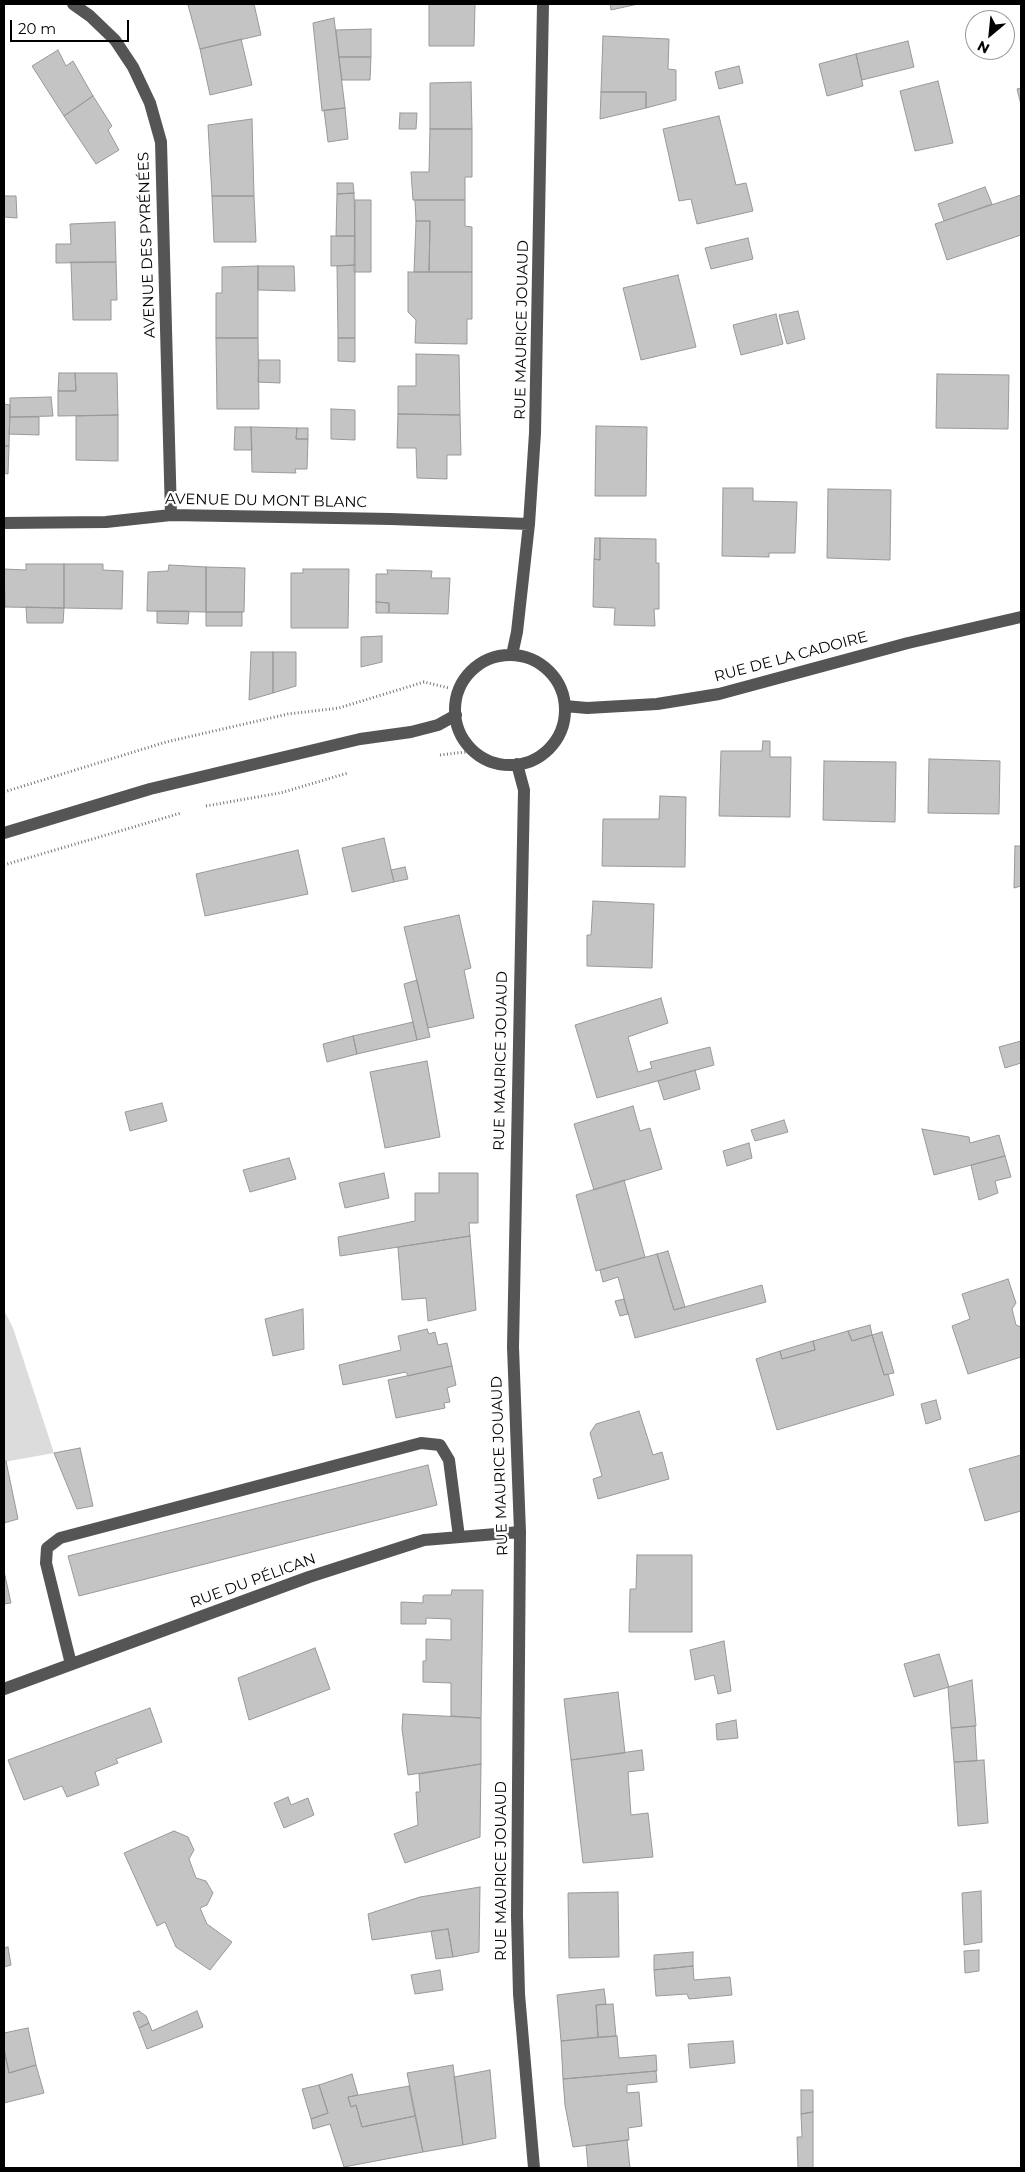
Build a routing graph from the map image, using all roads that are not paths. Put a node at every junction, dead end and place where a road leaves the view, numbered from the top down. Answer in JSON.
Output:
{"nodes":[{"id":1,"x":73,"y":4,"type":"edge"},
{"id":2,"x":544,"y":4,"type":"edge"},
{"id":3,"x":171,"y":515,"type":"junction"},
{"id":4,"x":4,"y":523,"type":"edge"},
{"id":5,"x":529,"y":524,"type":"junction"},
{"id":6,"x":1021,"y":617,"type":"edge"},
{"id":7,"x":512,"y":655,"type":"junction"},
{"id":8,"x":565,"y":706,"type":"junction"},
{"id":9,"x":456,"y":715,"type":"junction"},
{"id":10,"x":517,"y":764,"type":"junction"},
{"id":11,"x":4,"y":832,"type":"edge"},
{"id":12,"x":520,"y":1532,"type":"junction"},
{"id":13,"x":459,"y":1537,"type":"junction"},
{"id":14,"x":71,"y":1664,"type":"junction"},
{"id":15,"x":4,"y":1689,"type":"edge"},
{"id":16,"x":534,"y":2168,"type":"edge"}],
"edges":[{"from":1,"to":3,"type":"street","name":"AVENUE DES PYRÉNÉES"},
{"from":2,"to":5,"type":"street","name":"RUE MAURICE JOUAUD"},
{"from":3,"to":4,"type":"street","name":"AVENUE DU MONT BLANC"},
{"from":3,"to":5,"type":"street","name":"AVENUE DU MONT BLANC"},
{"from":5,"to":7,"type":"street","name":"RUE MAURICE JOUAUD"},
{"from":6,"to":8,"type":"street","name":"RUE DE LA CADOIRE"},
{"from":7,"to":8,"type":"street"},
{"from":7,"to":9,"type":"street"},
{"from":8,"to":10,"type":"street"},
{"from":9,"to":10,"type":"street"},
{"from":9,"to":11,"type":"street"},
{"from":10,"to":12,"type":"street","name":"RUE MAURICE JOUAUD"},
{"from":12,"to":13,"type":"street","name":"RUE DU PÉLICAN"},
{"from":12,"to":16,"type":"street","name":"RUE MAURICE JOUAUD"},
{"from":13,"to":14,"type":"street","name":"RUE DU PÉLICAN"},
{"from":13,"to":14,"type":"street"},
{"from":14,"to":15,"type":"street","name":"RUE DU PÉLICAN"}]}
